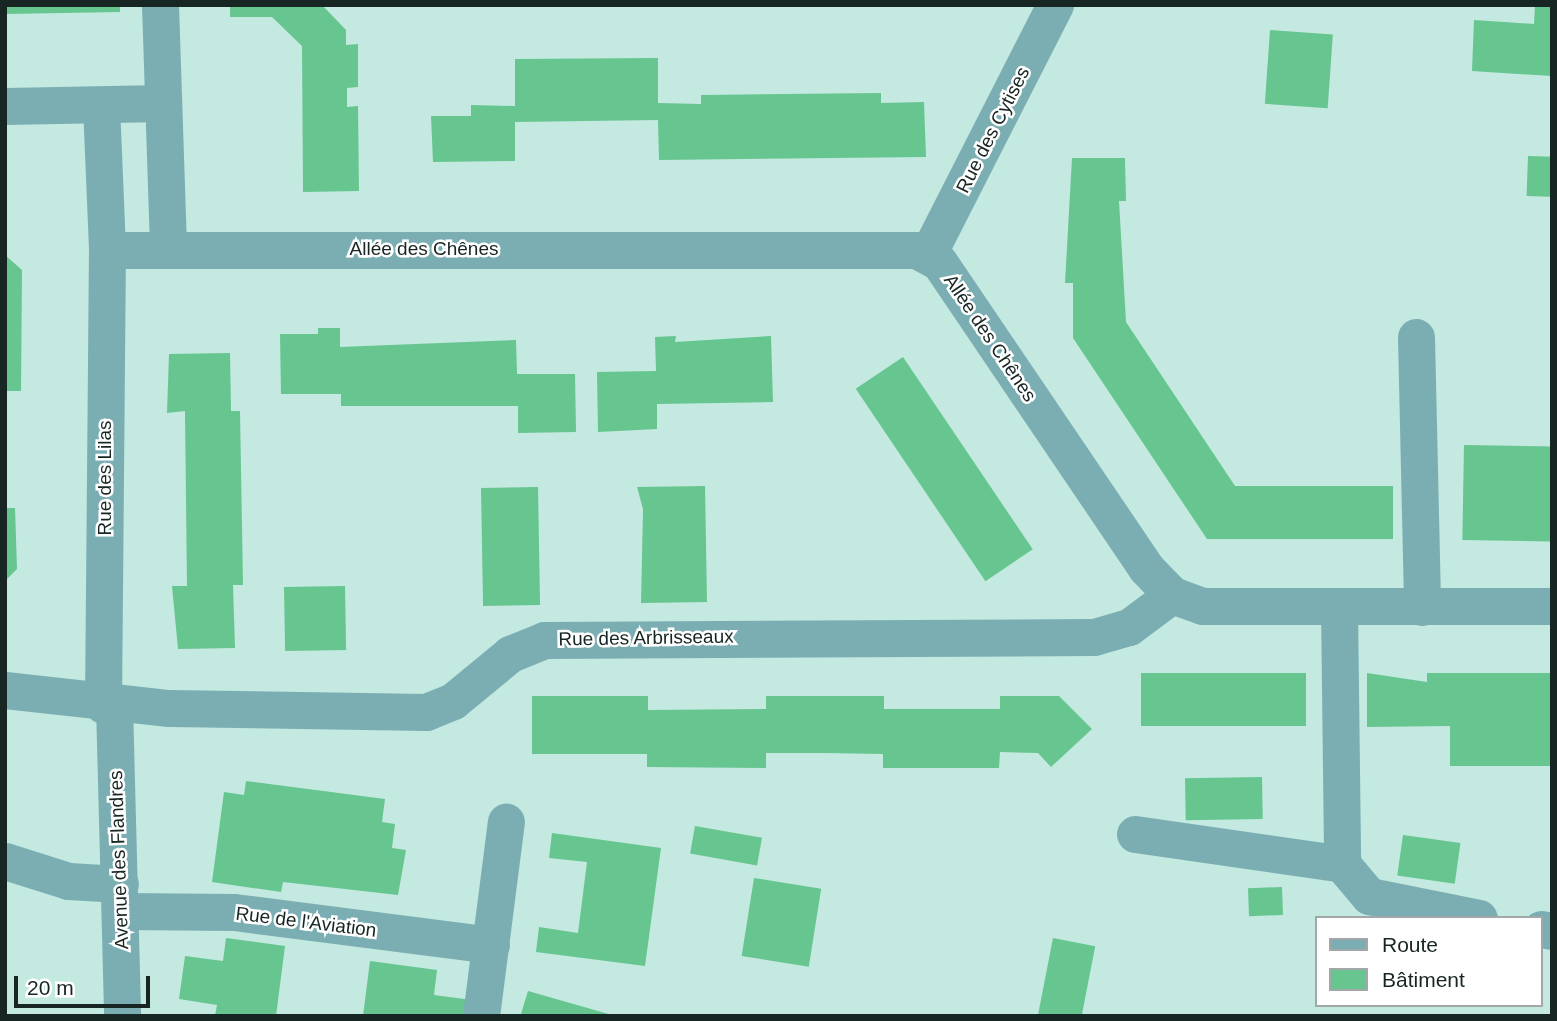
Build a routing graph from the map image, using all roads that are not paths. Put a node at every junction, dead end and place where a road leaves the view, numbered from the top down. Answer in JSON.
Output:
{"nodes":[{"id":1,"x":160,"y":5,"type":"edge"},
{"id":2,"x":1055,"y":5,"type":"edge"},
{"id":3,"x":163,"y":103,"type":"junction"},
{"id":4,"x":101,"y":105,"type":"junction"},
{"id":5,"x":5,"y":106,"type":"edge"},
{"id":6,"x":168,"y":249,"type":"junction"},
{"id":7,"x":107,"y":250,"type":"junction"},
{"id":8,"x":928,"y":254,"type":"junction"},
{"id":9,"x":1416,"y":337,"type":"dead end"},
{"id":10,"x":1172,"y":595,"type":"junction"},
{"id":11,"x":1339,"y":606,"type":"junction"},
{"id":12,"x":1552,"y":606,"type":"edge"},
{"id":13,"x":1422,"y":607,"type":"junction"},
{"id":14,"x":5,"y":690,"type":"edge"},
{"id":15,"x":108,"y":705,"type":"junction"},
{"id":16,"x":506,"y":822,"type":"dead end"},
{"id":17,"x":1135,"y":834,"type":"dead end"},
{"id":18,"x":5,"y":861,"type":"edge"},
{"id":19,"x":1342,"y":864,"type":"junction"},
{"id":20,"x":120,"y":897,"type":"junction"},
{"id":21,"x":1469,"y":916,"type":"edge"},
{"id":22,"x":491,"y":945,"type":"junction"},
{"id":23,"x":122,"y":1016,"type":"edge"},
{"id":24,"x":481,"y":1016,"type":"edge"}],
"edges":[{"from":1,"to":3,"type":"street"},
{"from":2,"to":8,"type":"street","name":"Rue des Cytises"},
{"from":3,"to":4,"type":"street"},
{"from":3,"to":6,"type":"street"},
{"from":4,"to":5,"type":"street"},
{"from":4,"to":7,"type":"street","name":"Rue des Lilas"},
{"from":6,"to":7,"type":"street"},
{"from":6,"to":8,"type":"street","name":"Allée des Chênes"},
{"from":7,"to":15,"type":"street","name":"Rue des Lilas"},
{"from":8,"to":10,"type":"street","name":"Allée des Chênes"},
{"from":9,"to":13,"type":"street"},
{"from":10,"to":11,"type":"street"},
{"from":10,"to":15,"type":"street","name":"Rue des Arbrisseaux"},
{"from":11,"to":13,"type":"street"},
{"from":11,"to":19,"type":"street"},
{"from":12,"to":13,"type":"street"},
{"from":14,"to":15,"type":"street","name":"Rue des Arbrisseaux"},
{"from":15,"to":20,"type":"street","name":"Avenue des Flandres"},
{"from":16,"to":22,"type":"street"},
{"from":17,"to":19,"type":"street"},
{"from":18,"to":20,"type":"street","name":"Rue de l'Aviation"},
{"from":19,"to":21,"type":"street"},
{"from":20,"to":22,"type":"street","name":"Rue de l'Aviation"},
{"from":20,"to":23,"type":"street","name":"Avenue des Flandres"},
{"from":22,"to":24,"type":"street"}]}
